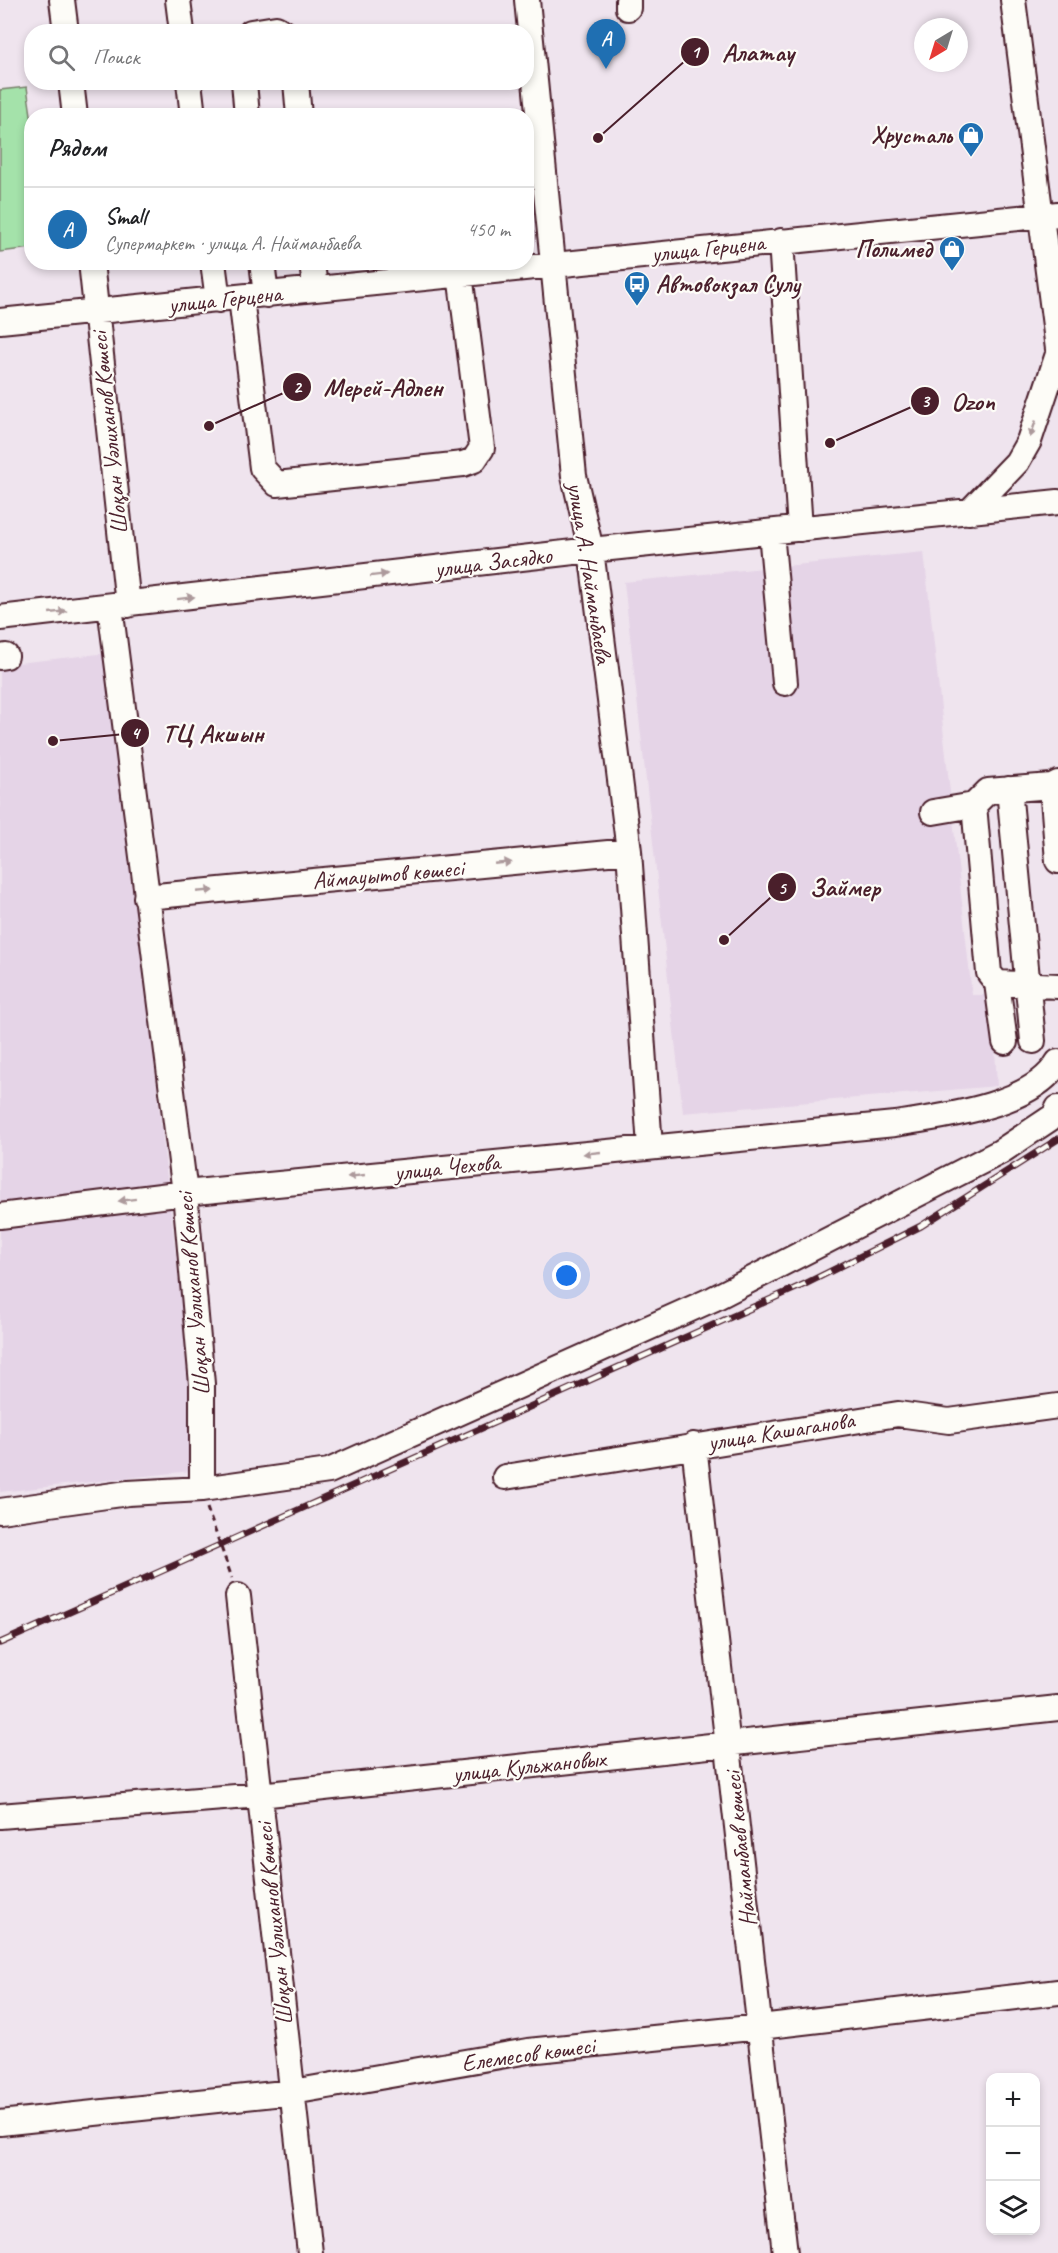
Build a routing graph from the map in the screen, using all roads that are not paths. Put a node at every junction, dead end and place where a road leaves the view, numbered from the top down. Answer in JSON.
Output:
{"nodes":[{"id":1,"x":62,"y":0,"type":"edge"},
{"id":2,"x":178,"y":0,"type":"edge"},
{"id":3,"x":527,"y":0,"type":"edge"},
{"id":4,"x":1012,"y":0,"type":"edge"},
{"id":5,"x":65,"y":24,"type":"edge"},
{"id":6,"x":181,"y":24,"type":"edge"},
{"id":7,"x":528,"y":24,"type":"edge"},
{"id":8,"x":72,"y":90,"type":"edge"},
{"id":9,"x":190,"y":90,"type":"edge"},
{"id":10,"x":244,"y":90,"type":"edge"},
{"id":11,"x":297,"y":90,"type":"edge"},
{"id":12,"x":531,"y":90,"type":"edge"},
{"id":13,"x":74,"y":108,"type":"edge"},
{"id":14,"x":192,"y":108,"type":"edge"},
{"id":15,"x":246,"y":108,"type":"edge"},
{"id":16,"x":298,"y":108,"type":"edge"},
{"id":17,"x":532,"y":108,"type":"edge"},
{"id":18,"x":534,"y":154,"type":"edge"},
{"id":19,"x":1050,"y":215,"type":"edge"},
{"id":20,"x":781,"y":241,"type":"junction"},
{"id":21,"x":553,"y":264,"type":"junction"},
{"id":22,"x":534,"y":266,"type":"edge"},
{"id":23,"x":92,"y":270,"type":"edge"},
{"id":24,"x":216,"y":270,"type":"edge"},
{"id":25,"x":263,"y":270,"type":"edge"},
{"id":26,"x":313,"y":270,"type":"edge"},
{"id":27,"x":497,"y":270,"type":"edge"},
{"id":28,"x":460,"y":274,"type":"junction"},
{"id":29,"x":315,"y":289,"type":"junction"},
{"id":30,"x":266,"y":295,"type":"junction"},
{"id":31,"x":229,"y":299,"type":"junction"},
{"id":32,"x":96,"y":313,"type":"junction"},
{"id":33,"x":0,"y":321,"type":"edge"},
{"id":34,"x":1058,"y":351,"type":"edge"},
{"id":35,"x":1058,"y":502,"type":"edge"},
{"id":36,"x":969,"y":512,"type":"junction"},
{"id":37,"x":800,"y":529,"type":"junction"},
{"id":38,"x":771,"y":532,"type":"junction"},
{"id":39,"x":591,"y":550,"type":"junction"},
{"id":40,"x":119,"y":605,"type":"junction"},
{"id":41,"x":0,"y":618,"type":"edge"},
{"id":42,"x":785,"y":683,"type":"dead end"},
{"id":43,"x":1055,"y":784,"type":"edge"},
{"id":44,"x":1010,"y":789,"type":"junction"},
{"id":45,"x":974,"y":805,"type":"junction"},
{"id":46,"x":933,"y":812,"type":"dead end"},
{"id":47,"x":629,"y":851,"type":"junction"},
{"id":48,"x":1058,"y":861,"type":"edge"},
{"id":49,"x":147,"y":897,"type":"junction"},
{"id":50,"x":997,"y":983,"type":"junction"},
{"id":51,"x":1027,"y":984,"type":"junction"},
{"id":52,"x":1058,"y":986,"type":"edge"},
{"id":53,"x":1033,"y":1041,"type":"dead end"},
{"id":54,"x":1005,"y":1042,"type":"dead end"},
{"id":55,"x":1058,"y":1062,"type":"edge"},
{"id":56,"x":1058,"y":1108,"type":"edge"},
{"id":57,"x":650,"y":1147,"type":"junction"},
{"id":58,"x":185,"y":1193,"type":"junction"},
{"id":59,"x":0,"y":1216,"type":"edge"},
{"id":60,"x":1058,"y":1406,"type":"edge"},
{"id":61,"x":694,"y":1445,"type":"junction"},
{"id":62,"x":505,"y":1477,"type":"dead end"},
{"id":63,"x":202,"y":1489,"type":"junction"},
{"id":64,"x":0,"y":1511,"type":"edge"},
{"id":65,"x":238,"y":1596,"type":"road end"},
{"id":66,"x":1058,"y":1708,"type":"edge"},
{"id":67,"x":728,"y":1746,"type":"junction"},
{"id":68,"x":260,"y":1795,"type":"junction"},
{"id":69,"x":0,"y":1816,"type":"edge"},
{"id":70,"x":1058,"y":1992,"type":"edge"},
{"id":71,"x":760,"y":2027,"type":"junction"},
{"id":72,"x":293,"y":2092,"type":"junction"},
{"id":73,"x":0,"y":2123,"type":"edge"},
{"id":74,"x":310,"y":2253,"type":"edge"},
{"id":75,"x":785,"y":2253,"type":"edge"}],
"edges":[{"from":1,"to":5,"type":"street"},
{"from":2,"to":6,"type":"street"},
{"from":3,"to":7,"type":"street","name":"улица А. Найманбаева"},
{"from":4,"to":19,"type":"street"},
{"from":8,"to":13,"type":"street"},
{"from":9,"to":14,"type":"street"},
{"from":10,"to":15,"type":"street"},
{"from":11,"to":16,"type":"street"},
{"from":12,"to":17,"type":"street","name":"улица А. Найманбаева"},
{"from":18,"to":21,"type":"street","name":"улица А. Найманбаева"},
{"from":19,"to":20,"type":"street","name":"улица Герцена"},
{"from":19,"to":34,"type":"street"},
{"from":20,"to":21,"type":"street","name":"улица Герцена"},
{"from":20,"to":37,"type":"street"},
{"from":21,"to":22,"type":"street","name":"улица Герцена"},
{"from":21,"to":39,"type":"street","name":"улица А. Найманбаева"},
{"from":23,"to":32,"type":"street","name":"Шоқан Уәлиханов Көшесі"},
{"from":24,"to":31,"type":"street"},
{"from":25,"to":30,"type":"street"},
{"from":26,"to":29,"type":"street"},
{"from":27,"to":28,"type":"street","name":"улица Герцена"},
{"from":28,"to":29,"type":"street","name":"улица Герцена"},
{"from":28,"to":31,"type":"street"},
{"from":29,"to":30,"type":"street","name":"улица Герцена"},
{"from":30,"to":31,"type":"street","name":"улица Герцена"},
{"from":31,"to":32,"type":"street","name":"улица Герцена"},
{"from":32,"to":33,"type":"street","name":"улица Герцена"},
{"from":32,"to":40,"type":"street","name":"Шоқан Уәлиханов Көшесі"},
{"from":34,"to":36,"type":"street","one_way":true},
{"from":35,"to":36,"type":"street","name":"улица Засядко"},
{"from":36,"to":37,"type":"street","name":"улица Засядко"},
{"from":37,"to":38,"type":"street","name":"улица Засядко"},
{"from":38,"to":39,"type":"street","name":"улица Засядко"},
{"from":38,"to":42,"type":"street"},
{"from":40,"to":39,"type":"street","name":"улица Засядко","one_way":true},
{"from":39,"to":47,"type":"street","name":"улица А. Найманбаева"},
{"from":41,"to":40,"type":"street","name":"улица Засядко","one_way":true},
{"from":40,"to":49,"type":"street","name":"Шоқан Уәлиханов Көшесі"},
{"from":43,"to":44,"type":"street"},
{"from":43,"to":48,"type":"street"},
{"from":44,"to":45,"type":"street"},
{"from":44,"to":51,"type":"street"},
{"from":45,"to":46,"type":"street"},
{"from":45,"to":50,"type":"street"},
{"from":49,"to":47,"type":"street","name":"Аймауытов көшесі","one_way":true},
{"from":47,"to":57,"type":"street","name":"улица А. Найманбаева"},
{"from":49,"to":58,"type":"street","name":"Шоқан Уәлиханов Көшесі"},
{"from":50,"to":51,"type":"street"},
{"from":50,"to":54,"type":"street"},
{"from":51,"to":52,"type":"street"},
{"from":51,"to":53,"type":"street"},
{"from":55,"to":57,"type":"street","name":"улица Чехова"},
{"from":56,"to":63,"type":"street"},
{"from":57,"to":58,"type":"street","name":"улица Чехова","one_way":true},
{"from":58,"to":59,"type":"street","name":"улица Чехова","one_way":true},
{"from":58,"to":63,"type":"street","name":"Шоқан Уәлиханов Көшесі"},
{"from":60,"to":61,"type":"street","name":"улица Кашаганова"},
{"from":61,"to":62,"type":"street","name":"улица Кашаганова"},
{"from":61,"to":67,"type":"street","name":"Найманбаев көшесі"},
{"from":63,"to":64,"type":"street"},
{"from":65,"to":68,"type":"street","name":"Шоқан Уәлиханов Көшесі"},
{"from":66,"to":67,"type":"street","name":"улица Кульжановых"},
{"from":67,"to":68,"type":"street","name":"улица Кульжановых"},
{"from":67,"to":71,"type":"street","name":"Найманбаев көшесі"},
{"from":68,"to":69,"type":"street","name":"улица Кульжановых"},
{"from":68,"to":72,"type":"street","name":"Шоқан Уәлиханов Көшесі"},
{"from":70,"to":71,"type":"street","name":"Елемесов көшесі"},
{"from":71,"to":72,"type":"street","name":"Елемесов көшесі"},
{"from":71,"to":75,"type":"street","name":"Найманбаев көшесі"},
{"from":72,"to":73,"type":"street","name":"Елемесов көшесі"},
{"from":72,"to":74,"type":"street","name":"Шоқан Уәлиханов Көшесі"}]}
